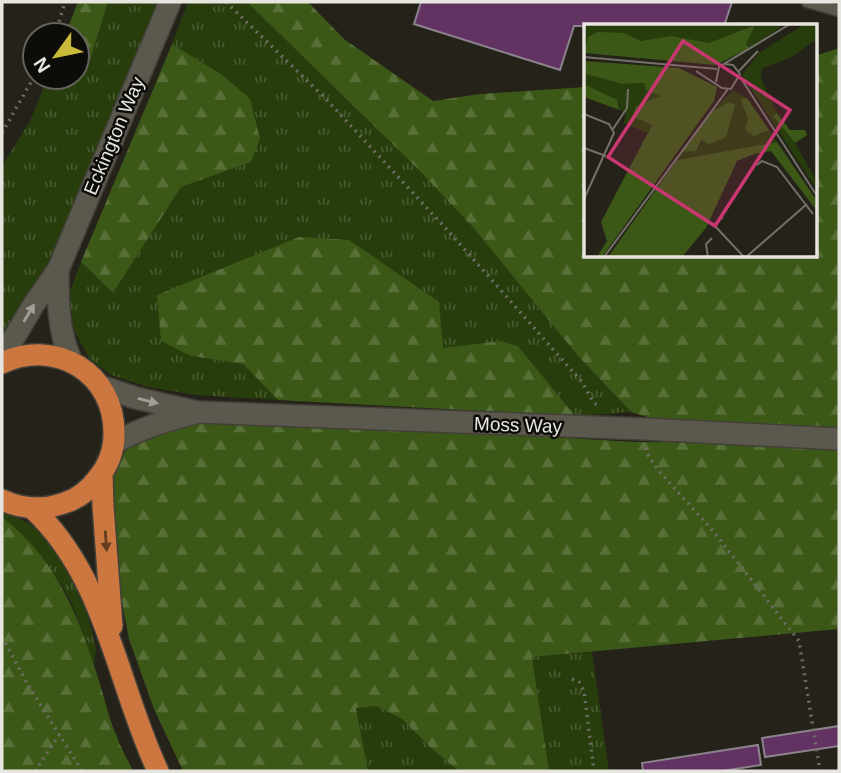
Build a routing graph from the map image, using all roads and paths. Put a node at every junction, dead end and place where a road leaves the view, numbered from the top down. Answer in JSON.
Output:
{"nodes":[{"id":1,"x":65,"y":2,"type":"edge"},
{"id":2,"x":170,"y":2,"type":"edge"},
{"id":3,"x":226,"y":2,"type":"edge"},
{"id":4,"x":807,"y":2,"type":"edge"},
{"id":5,"x":839,"y":9,"type":"edge"},
{"id":6,"x":59,"y":21,"type":"edge"},
{"id":7,"x":26,"y":91,"type":"edge"},
{"id":8,"x":2,"y":132,"type":"edge"},
{"id":9,"x":58,"y":270,"type":"junction"},
{"id":10,"x":2,"y":360,"type":"edge"},
{"id":11,"x":72,"y":362,"type":"junction"},
{"id":12,"x":100,"y":386,"type":"junction"},
{"id":13,"x":604,"y":409,"type":"dead end"},
{"id":14,"x":197,"y":412,"type":"junction"},
{"id":15,"x":645,"y":429,"type":"junction"},
{"id":16,"x":839,"y":439,"type":"edge"},
{"id":17,"x":114,"y":443,"type":"junction"},
{"id":18,"x":102,"y":473,"type":"junction"},
{"id":19,"x":2,"y":500,"type":"edge"},
{"id":20,"x":33,"y":509,"type":"junction"},
{"id":21,"x":2,"y":637,"type":"edge"},
{"id":22,"x":114,"y":653,"type":"junction"},
{"id":23,"x":572,"y":679,"type":"dead end"},
{"id":24,"x":60,"y":735,"type":"junction"},
{"id":25,"x":35,"y":771,"type":"edge"},
{"id":26,"x":82,"y":771,"type":"edge"},
{"id":27,"x":158,"y":771,"type":"edge"},
{"id":28,"x":593,"y":771,"type":"edge"},
{"id":29,"x":820,"y":771,"type":"edge"}],
"edges":[{"from":1,"to":6,"type":"path"},
{"from":2,"to":9,"type":"street","name":"Eckington Way"},
{"from":3,"to":13,"type":"path"},
{"from":4,"to":5,"type":"lane"},
{"from":7,"to":8,"type":"path"},
{"from":10,"to":9,"type":"street","name":"Eckington Way","one_way":true},
{"from":9,"to":11,"type":"street","name":"Eckington Way"},
{"from":10,"to":11,"type":"highway"},
{"from":11,"to":12,"type":"highway"},
{"from":12,"to":14,"type":"street","name":"Moss Way","one_way":true},
{"from":12,"to":17,"type":"highway"},
{"from":14,"to":15,"type":"street","name":"Moss Way"},
{"from":14,"to":17,"type":"street","name":"Moss Way"},
{"from":15,"to":16,"type":"street","name":"Moss Way"},
{"from":15,"to":29,"type":"path"},
{"from":17,"to":18,"type":"highway"},
{"from":18,"to":20,"type":"highway"},
{"from":18,"to":22,"type":"highway","one_way":true},
{"from":19,"to":20,"type":"highway"},
{"from":20,"to":22,"type":"highway"},
{"from":21,"to":24,"type":"path"},
{"from":22,"to":27,"type":"highway"},
{"from":23,"to":28,"type":"path"},
{"from":24,"to":25,"type":"path"},
{"from":24,"to":26,"type":"path"}]}
